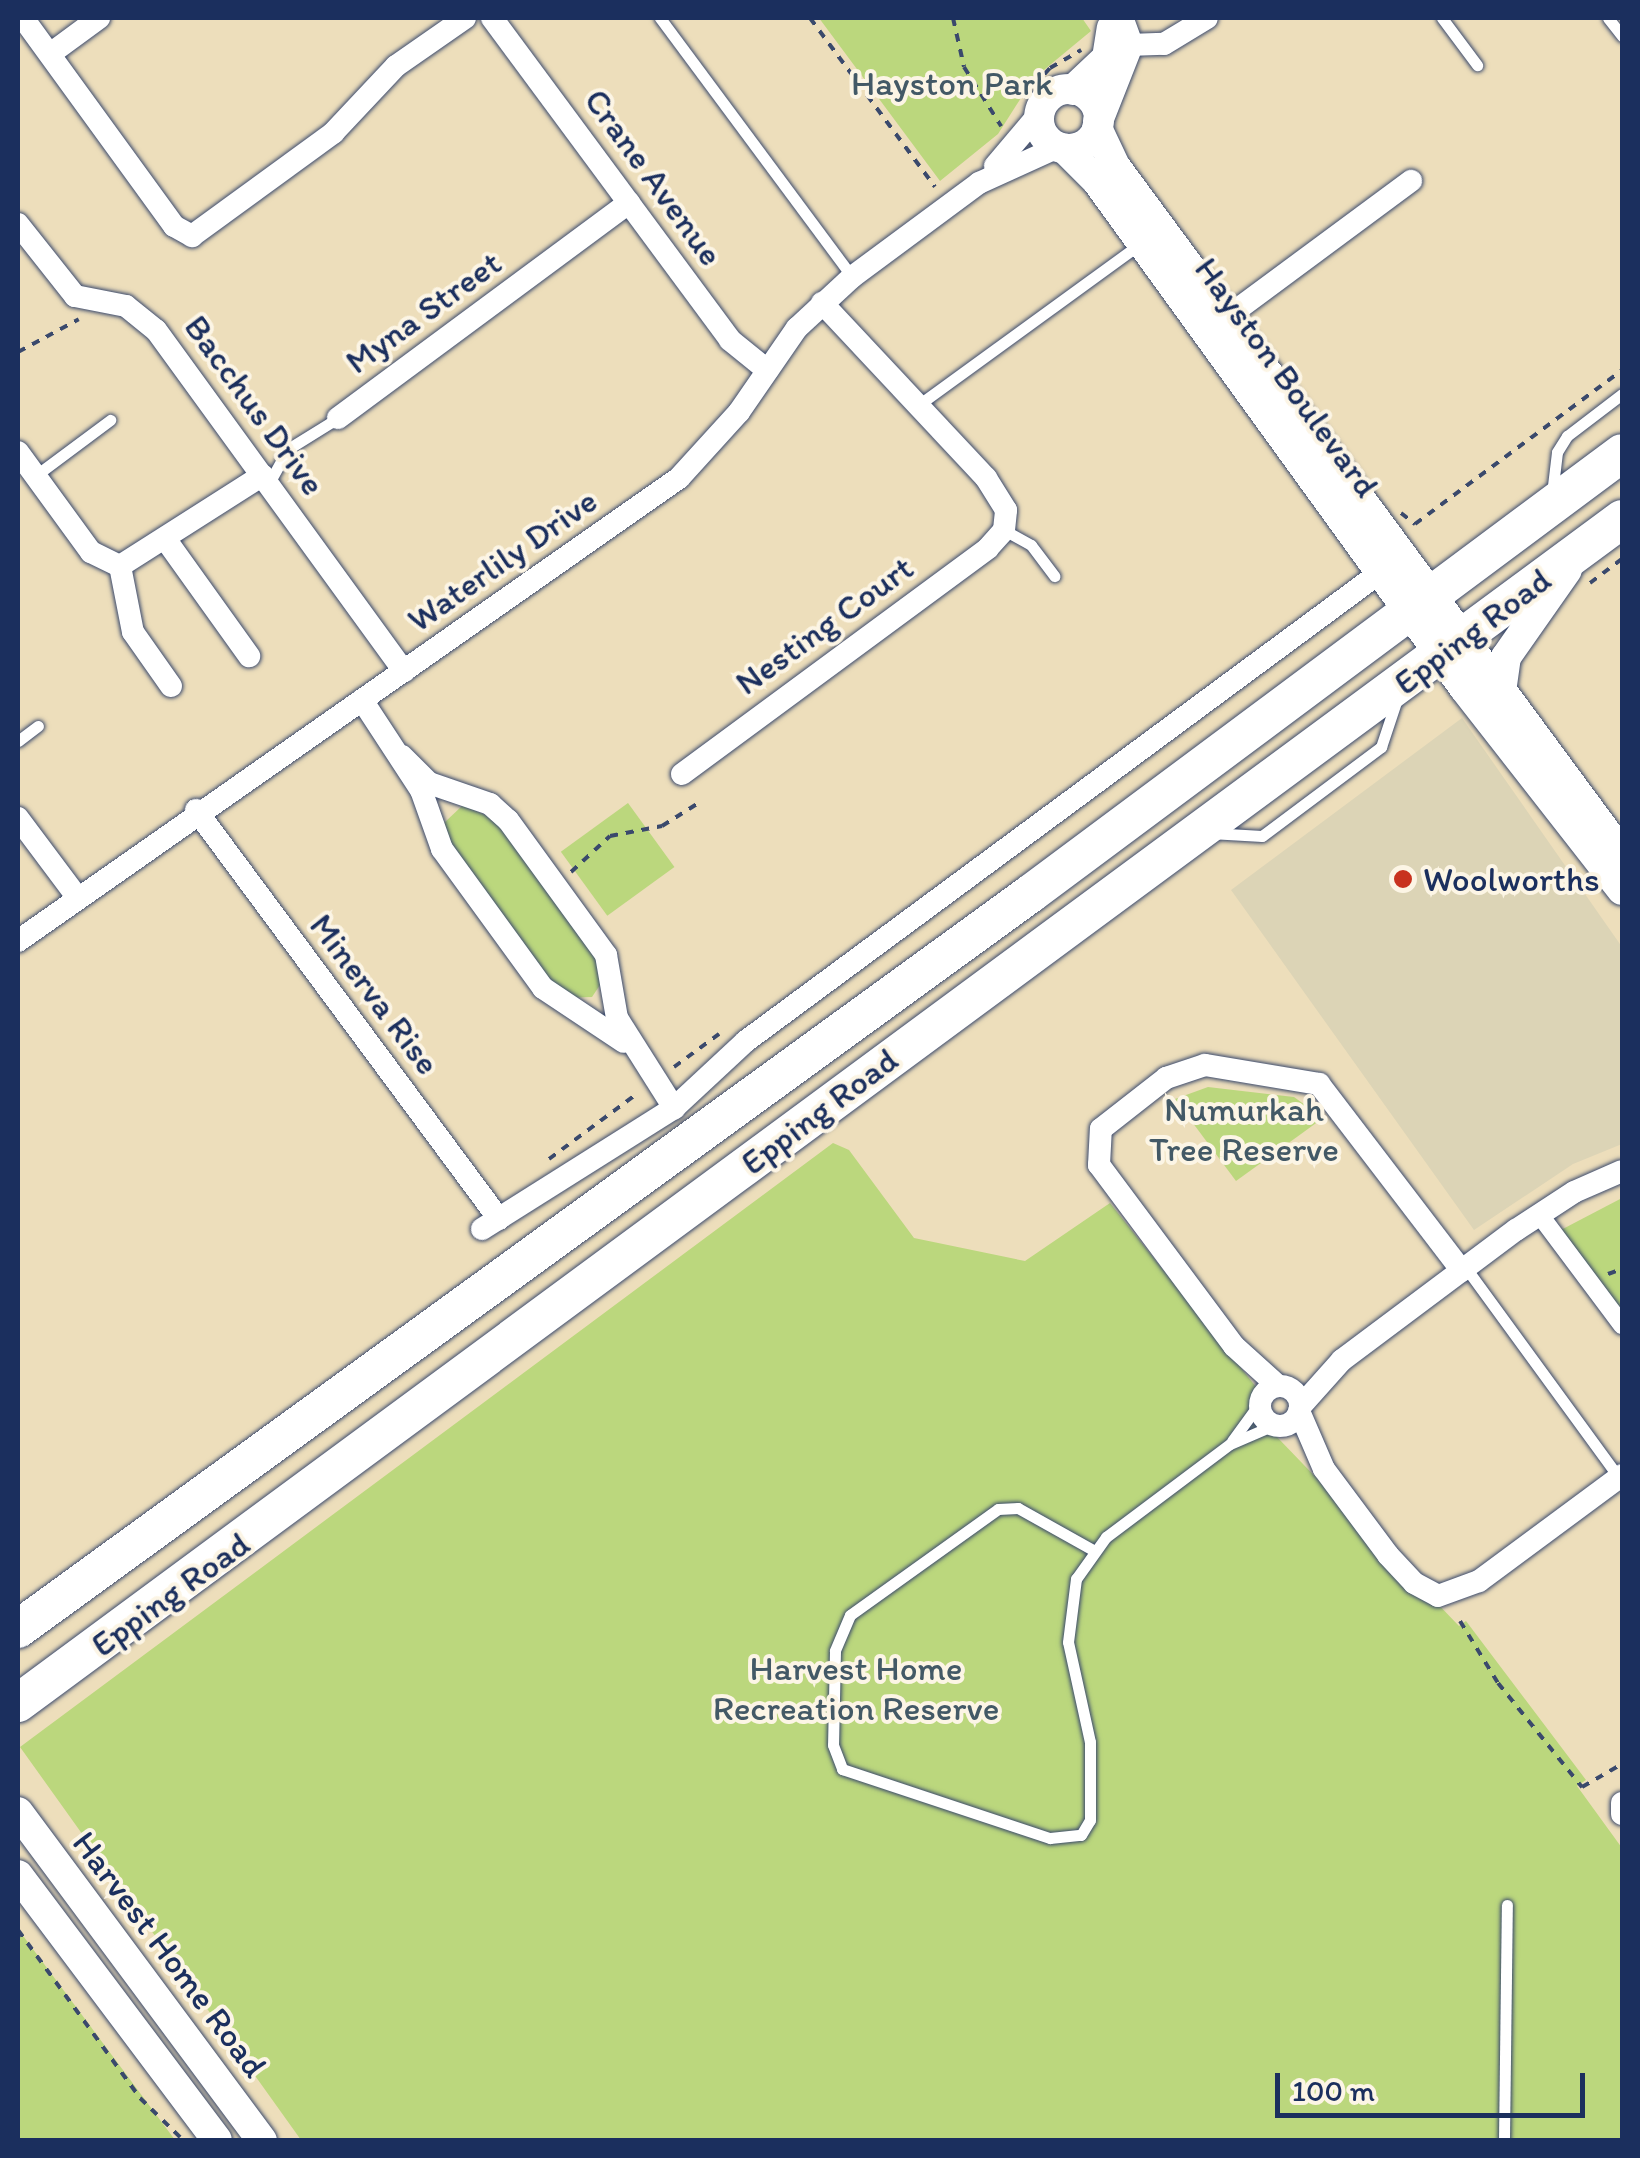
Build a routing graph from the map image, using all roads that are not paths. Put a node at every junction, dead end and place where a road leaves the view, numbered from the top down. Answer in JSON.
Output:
{"nodes":[{"id":1,"x":23,"y":18,"type":"edge"},
{"id":2,"x":99,"y":18,"type":"edge"},
{"id":3,"x":464,"y":18,"type":"edge"},
{"id":4,"x":492,"y":18,"type":"edge"},
{"id":5,"x":660,"y":18,"type":"edge"},
{"id":6,"x":1207,"y":18,"type":"edge"},
{"id":7,"x":1442,"y":18,"type":"edge"},
{"id":8,"x":1608,"y":18,"type":"edge"},
{"id":9,"x":1117,"y":30,"type":"edge"},
{"id":10,"x":1622,"y":36,"type":"edge"},
{"id":11,"x":50,"y":54,"type":"junction"},
{"id":12,"x":1477,"y":64,"type":"dead end"},
{"id":13,"x":1073,"y":90,"type":"junction"},
{"id":14,"x":1027,"y":113,"type":"junction"},
{"id":15,"x":1098,"y":125,"type":"junction"},
{"id":16,"x":1062,"y":148,"type":"junction"},
{"id":17,"x":1411,"y":181,"type":"dead end"},
{"id":18,"x":978,"y":183,"type":"junction"},
{"id":19,"x":630,"y":203,"type":"junction"},
{"id":20,"x":18,"y":224,"type":"edge"},
{"id":21,"x":1142,"y":242,"type":"junction"},
{"id":22,"x":852,"y":277,"type":"junction"},
{"id":23,"x":822,"y":304,"type":"junction"},
{"id":24,"x":1217,"y":324,"type":"junction"},
{"id":25,"x":767,"y":370,"type":"junction"},
{"id":26,"x":1622,"y":394,"type":"edge"},
{"id":27,"x":917,"y":406,"type":"junction"},
{"id":28,"x":338,"y":418,"type":"joint"},
{"id":29,"x":110,"y":420,"type":"dead end"},
{"id":30,"x":18,"y":452,"type":"edge"},
{"id":31,"x":1622,"y":454,"type":"edge"},
{"id":32,"x":35,"y":476,"type":"junction"},
{"id":33,"x":266,"y":479,"type":"junction"},
{"id":34,"x":1550,"y":508,"type":"junction"},
{"id":35,"x":1622,"y":520,"type":"edge"},
{"id":36,"x":1004,"y":530,"type":"junction"},
{"id":37,"x":166,"y":540,"type":"junction"},
{"id":38,"x":1582,"y":549,"type":"junction"},
{"id":39,"x":1392,"y":562,"type":"junction"},
{"id":40,"x":120,"y":566,"type":"junction"},
{"id":41,"x":1054,"y":576,"type":"dead end"},
{"id":42,"x":1422,"y":604,"type":"junction"},
{"id":43,"x":1464,"y":638,"type":"junction"},
{"id":44,"x":249,"y":656,"type":"dead end"},
{"id":45,"x":404,"y":671,"type":"junction"},
{"id":46,"x":171,"y":686,"type":"dead end"},
{"id":47,"x":1501,"y":692,"type":"junction"},
{"id":48,"x":362,"y":700,"type":"junction"},
{"id":49,"x":38,"y":726,"type":"dead end"},
{"id":50,"x":18,"y":741,"type":"edge"},
{"id":51,"x":402,"y":756,"type":"junction"},
{"id":52,"x":682,"y":774,"type":"dead end"},
{"id":53,"x":467,"y":795,"type":"junction"},
{"id":54,"x":196,"y":810,"type":"junction"},
{"id":55,"x":18,"y":818,"type":"edge"},
{"id":56,"x":433,"y":824,"type":"junction"},
{"id":57,"x":1620,"y":874,"type":"edge"},
{"id":58,"x":77,"y":897,"type":"junction"},
{"id":59,"x":18,"y":941,"type":"edge"},
{"id":60,"x":610,"y":980,"type":"junction"},
{"id":61,"x":570,"y":1008,"type":"junction"},
{"id":62,"x":636,"y":1054,"type":"junction"},
{"id":63,"x":674,"y":1108,"type":"junction"},
{"id":64,"x":1622,"y":1171,"type":"edge"},
{"id":65,"x":1540,"y":1214,"type":"junction"},
{"id":66,"x":1464,"y":1269,"type":"junction"},
{"id":67,"x":1622,"y":1325,"type":"edge"},
{"id":68,"x":1342,"y":1360,"type":"junction"},
{"id":69,"x":1270,"y":1393,"type":"junction"},
{"id":70,"x":1299,"y":1409,"type":"junction"},
{"id":71,"x":1277,"y":1426,"type":"junction"},
{"id":72,"x":1230,"y":1444,"type":"junction"},
{"id":73,"x":1324,"y":1469,"type":"junction"},
{"id":74,"x":1621,"y":1476,"type":"edge"},
{"id":75,"x":1094,"y":1550,"type":"junction"},
{"id":76,"x":18,"y":1629,"type":"edge"},
{"id":77,"x":18,"y":1703,"type":"edge"},
{"id":78,"x":1622,"y":1803,"type":"edge"},
{"id":79,"x":18,"y":1812,"type":"edge"},
{"id":80,"x":1622,"y":1814,"type":"edge"},
{"id":81,"x":18,"y":1874,"type":"edge"},
{"id":82,"x":18,"y":1904,"type":"edge"},
{"id":83,"x":1507,"y":1905,"type":"dead end"},
{"id":84,"x":138,"y":2034,"type":"junction"},
{"id":85,"x":217,"y":2140,"type":"edge"},
{"id":86,"x":262,"y":2140,"type":"edge"},
{"id":87,"x":1504,"y":2140,"type":"edge"}],
"edges":[{"from":1,"to":11,"type":"street"},
{"from":2,"to":11,"type":"street"},
{"from":3,"to":11,"type":"street"},
{"from":4,"to":19,"type":"street","name":"Crane Avenue"},
{"from":5,"to":22,"type":"lane"},
{"from":6,"to":9,"type":"street"},
{"from":7,"to":12,"type":"lane"},
{"from":8,"to":10,"type":"lane"},
{"from":9,"to":13,"type":"street"},
{"from":9,"to":15,"type":"street"},
{"from":13,"to":14,"type":"street"},
{"from":13,"to":15,"type":"street"},
{"from":14,"to":16,"type":"street"},
{"from":14,"to":18,"type":"street","name":"Waterlily Drive"},
{"from":15,"to":16,"type":"street"},
{"from":15,"to":24,"type":"street","name":"Hayston Boulevard"},
{"from":16,"to":18,"type":"street","name":"Waterlily Drive"},
{"from":16,"to":21,"type":"street","name":"Hayston Boulevard"},
{"from":17,"to":24,"type":"street"},
{"from":18,"to":22,"type":"street","name":"Waterlily Drive"},
{"from":19,"to":25,"type":"street","name":"Crane Avenue"},
{"from":19,"to":28,"type":"street","name":"Myna Street"},
{"from":20,"to":33,"type":"street","name":"Bacchus Drive"},
{"from":21,"to":24,"type":"street","name":"Hayston Boulevard"},
{"from":21,"to":27,"type":"lane"},
{"from":22,"to":23,"type":"street","name":"Waterlily Drive"},
{"from":23,"to":25,"type":"street","name":"Waterlily Drive"},
{"from":23,"to":27,"type":"street"},
{"from":24,"to":39,"type":"street","name":"Hayston Boulevard"},
{"from":25,"to":45,"type":"street","name":"Waterlily Drive"},
{"from":26,"to":34,"type":"lane"},
{"from":27,"to":36,"type":"street"},
{"from":28,"to":33,"type":"lane","name":"Myna Street"},
{"from":29,"to":32,"type":"lane"},
{"from":30,"to":32,"type":"street"},
{"from":31,"to":34,"type":"main road","name":"Epping Road"},
{"from":32,"to":40,"type":"street"},
{"from":33,"to":37,"type":"street"},
{"from":33,"to":45,"type":"street","name":"Bacchus Drive"},
{"from":34,"to":42,"type":"main road","name":"Epping Road"},
{"from":35,"to":38,"type":"main road","name":"Epping Road"},
{"from":36,"to":41,"type":"lane"},
{"from":36,"to":52,"type":"street","name":"Nesting Court"},
{"from":37,"to":40,"type":"street"},
{"from":37,"to":44,"type":"street"},
{"from":38,"to":43,"type":"main road","name":"Epping Road"},
{"from":38,"to":47,"type":"street"},
{"from":39,"to":42,"type":"street","name":"Hayston Boulevard"},
{"from":39,"to":63,"type":"street"},
{"from":40,"to":46,"type":"street"},
{"from":42,"to":43,"type":"street","name":"Hayston Boulevard"},
{"from":42,"to":76,"type":"main road","name":"Epping Road"},
{"from":43,"to":47,"type":"street"},
{"from":43,"to":57,"type":"street"},
{"from":43,"to":77,"type":"main road","name":"Epping Road"},
{"from":45,"to":48,"type":"street","name":"Waterlily Drive"},
{"from":47,"to":57,"type":"street"},
{"from":48,"to":51,"type":"street"},
{"from":48,"to":54,"type":"street","name":"Waterlily Drive"},
{"from":49,"to":50,"type":"lane"},
{"from":51,"to":53,"type":"street"},
{"from":51,"to":56,"type":"street"},
{"from":53,"to":56,"type":"street"},
{"from":53,"to":60,"type":"street"},
{"from":54,"to":58,"type":"street","name":"Waterlily Drive"},
{"from":54,"to":63,"type":"street","name":"Minerva Rise"},
{"from":55,"to":58,"type":"street"},
{"from":56,"to":61,"type":"street"},
{"from":58,"to":59,"type":"street","name":"Waterlily Drive"},
{"from":60,"to":61,"type":"street"},
{"from":60,"to":62,"type":"street"},
{"from":61,"to":62,"type":"street"},
{"from":62,"to":63,"type":"street"},
{"from":64,"to":65,"type":"street"},
{"from":65,"to":66,"type":"street"},
{"from":65,"to":67,"type":"street"},
{"from":66,"to":68,"type":"street"},
{"from":66,"to":69,"type":"street"},
{"from":66,"to":74,"type":"lane"},
{"from":68,"to":69,"type":"street"},
{"from":68,"to":70,"type":"street"},
{"from":69,"to":70,"type":"street"},
{"from":69,"to":71,"type":"street"},
{"from":69,"to":72,"type":"lane"},
{"from":70,"to":71,"type":"street"},
{"from":70,"to":73,"type":"street"},
{"from":71,"to":72,"type":"lane"},
{"from":71,"to":73,"type":"street"},
{"from":72,"to":75,"type":"lane"},
{"from":73,"to":74,"type":"street"},
{"from":75,"to":75,"type":"lane"},
{"from":78,"to":80,"type":"street"},
{"from":79,"to":86,"type":"street","name":"Harvest Home Road"},
{"from":81,"to":84,"type":"street"},
{"from":82,"to":84,"type":"street"},
{"from":83,"to":87,"type":"lane"},
{"from":84,"to":85,"type":"street"}]}
